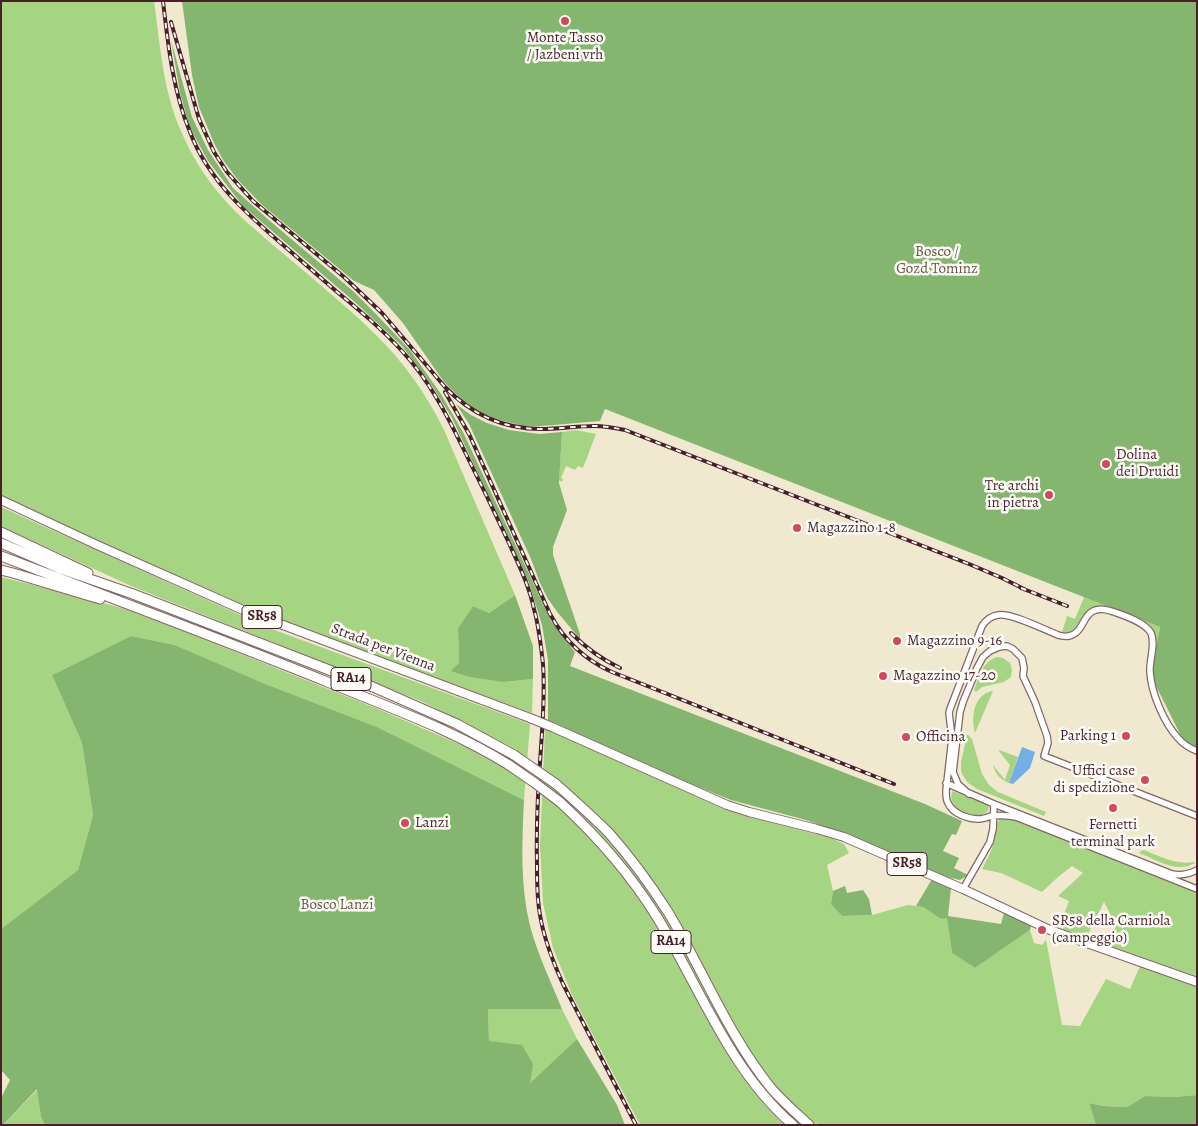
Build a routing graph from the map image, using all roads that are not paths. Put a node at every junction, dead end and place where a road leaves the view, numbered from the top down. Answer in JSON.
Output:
{"nodes":[{"id":1,"x":1,"y":500,"type":"edge"},
{"id":2,"x":1,"y":532,"type":"edge"},
{"id":3,"x":1,"y":543,"type":"edge"},
{"id":4,"x":1,"y":556,"type":"edge"},
{"id":5,"x":1,"y":570,"type":"edge"},
{"id":6,"x":133,"y":594,"type":"junction"},
{"id":7,"x":141,"y":609,"type":"junction"},
{"id":8,"x":1197,"y":751,"type":"edge"},
{"id":9,"x":946,"y":783,"type":"junction"},
{"id":10,"x":969,"y":794,"type":"junction"},
{"id":11,"x":994,"y":804,"type":"junction"},
{"id":12,"x":994,"y":816,"type":"junction"},
{"id":13,"x":1197,"y":816,"type":"edge"},
{"id":14,"x":1197,"y":870,"type":"edge"},
{"id":15,"x":963,"y":889,"type":"junction"},
{"id":16,"x":1197,"y":889,"type":"edge"},
{"id":17,"x":1197,"y":982,"type":"edge"},
{"id":18,"x":793,"y":1125,"type":"edge"},
{"id":19,"x":809,"y":1125,"type":"edge"}],
"edges":[{"from":1,"to":15,"type":"main road","name":"Strada per Vienna","number":"SR58","bridge":true},
{"from":2,"to":6,"type":"highway"},
{"from":3,"to":6,"type":"highway"},
{"from":4,"to":7,"type":"highway"},
{"from":5,"to":7,"type":"highway"},
{"from":6,"to":19,"type":"highway","number":"RA14","bridge":true},
{"from":7,"to":18,"type":"highway","number":"RA14","bridge":true},
{"from":8,"to":9,"type":"street"},
{"from":9,"to":10,"type":"street"},
{"from":9,"to":12,"type":"street"},
{"from":10,"to":11,"type":"street"},
{"from":10,"to":13,"type":"street"},
{"from":11,"to":12,"type":"street"},
{"from":11,"to":14,"type":"street"},
{"from":12,"to":15,"type":"street"},
{"from":12,"to":16,"type":"street"},
{"from":15,"to":17,"type":"main road","number":"SR58"}]}
